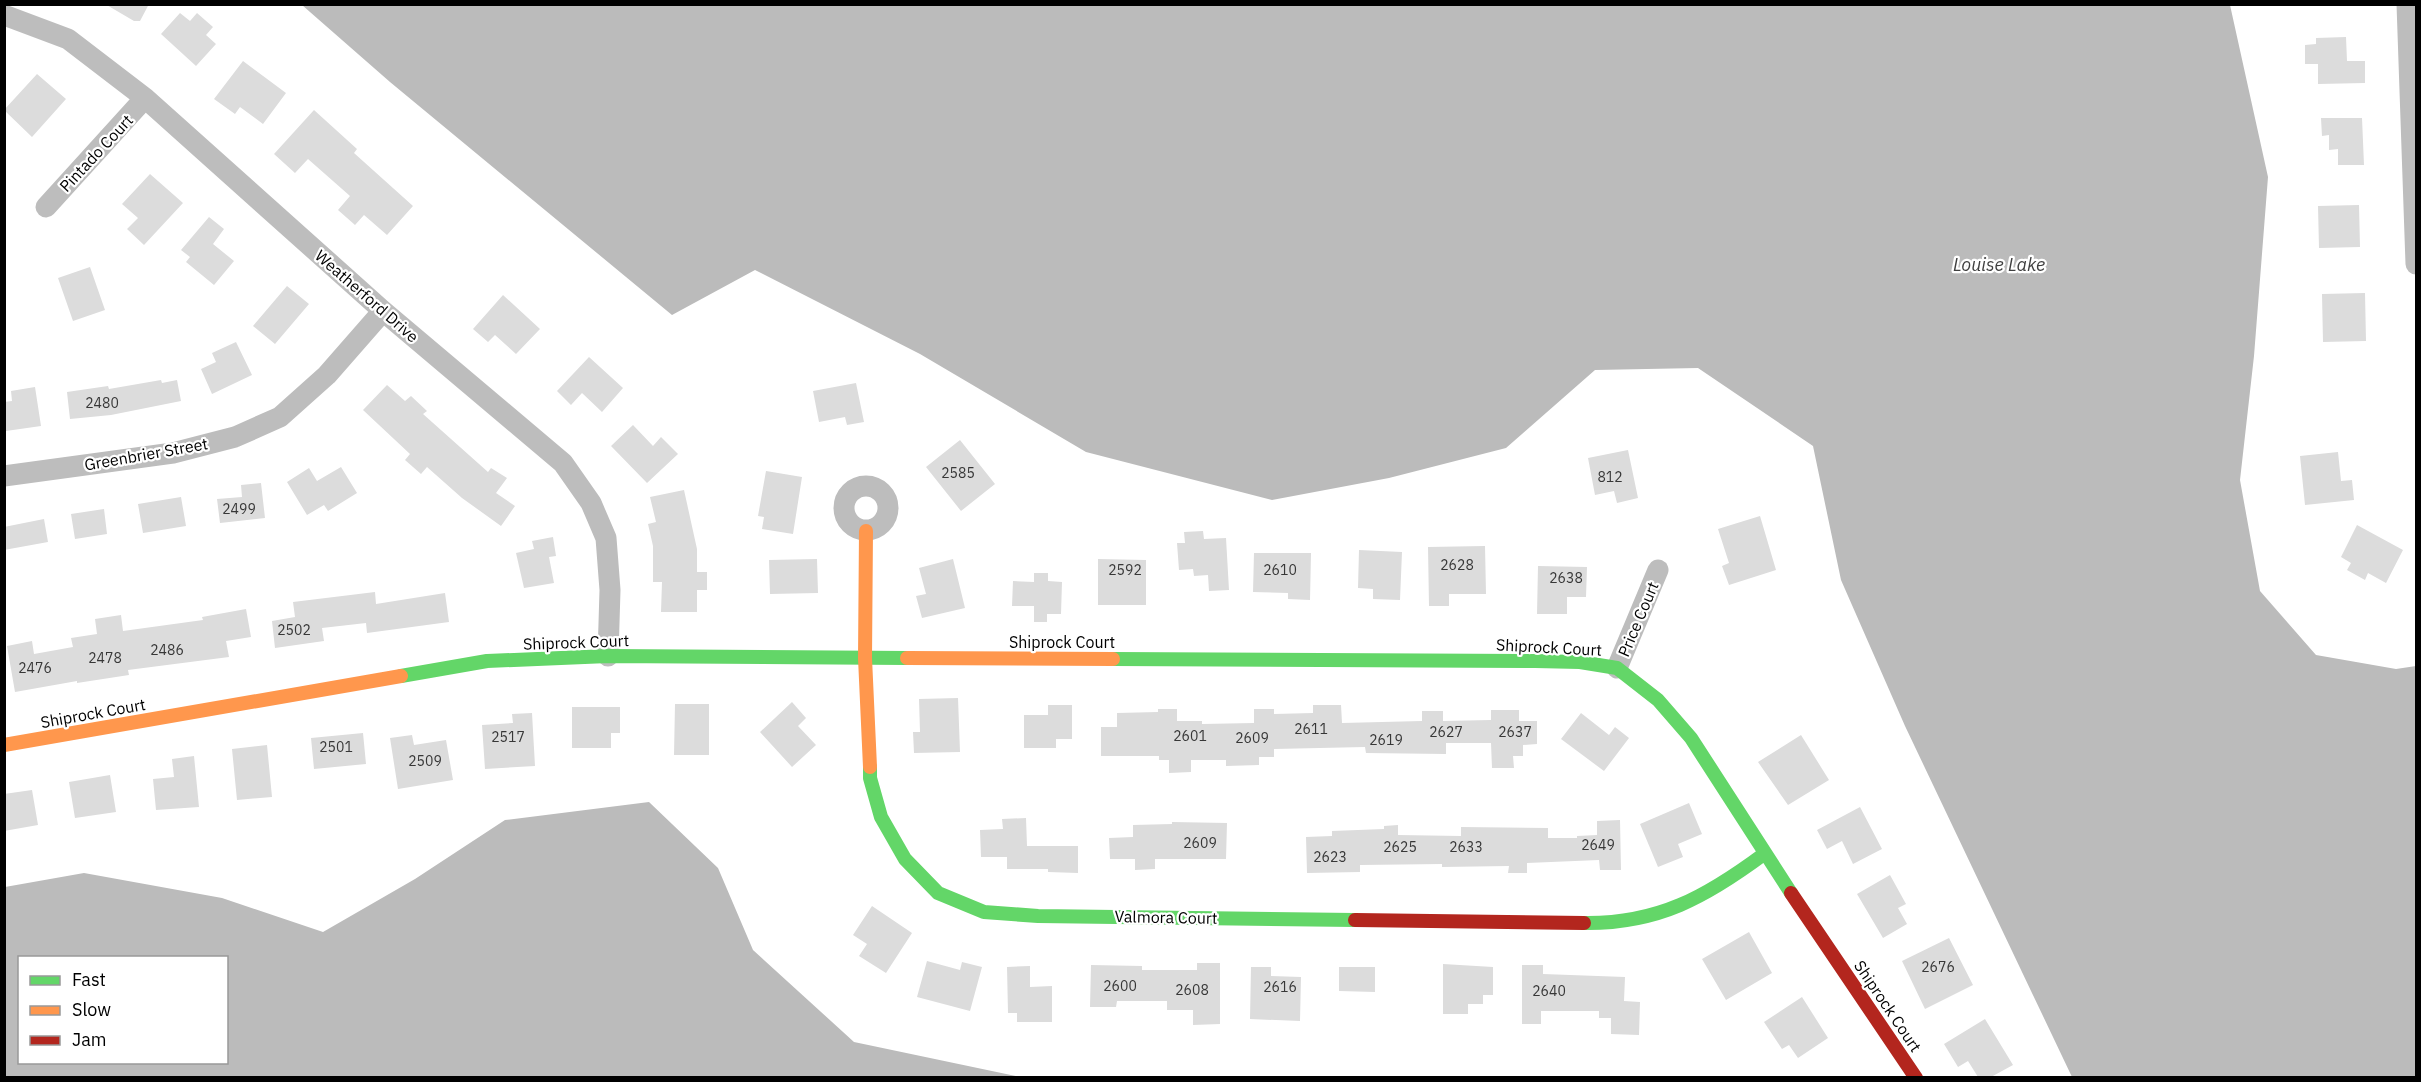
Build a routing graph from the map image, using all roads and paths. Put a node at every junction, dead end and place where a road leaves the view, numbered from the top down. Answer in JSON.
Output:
{"nodes":[{"id":1,"x":2407,"y":4,"type":"edge"},
{"id":2,"x":4,"y":15,"type":"edge"},
{"id":3,"x":2412,"y":38,"type":"edge"},
{"id":4,"x":145,"y":98,"type":"junction"},
{"id":5,"x":46,"y":207,"type":"dead end"},
{"id":6,"x":2416,"y":264,"type":"edge"},
{"id":7,"x":383,"y":311,"type":"junction"},
{"id":8,"x":4,"y":476,"type":"edge"},
{"id":9,"x":866,"y":531,"type":"dead end"},
{"id":10,"x":1658,"y":570,"type":"dead end"},
{"id":11,"x":608,"y":656,"type":"junction"},
{"id":12,"x":866,"y":658,"type":"junction"},
{"id":13,"x":1617,"y":668,"type":"junction"},
{"id":14,"x":4,"y":745,"type":"edge"},
{"id":15,"x":1764,"y":854,"type":"junction"},
{"id":16,"x":1916,"y":1077,"type":"edge"}],
"edges":[{"from":1,"to":3,"type":"street"},
{"from":2,"to":4,"type":"street","name":"Weatherford Drive"},
{"from":3,"to":6,"type":"street"},
{"from":4,"to":5,"type":"street","name":"Pintado Court"},
{"from":4,"to":7,"type":"street","name":"Weatherford Drive"},
{"from":7,"to":8,"type":"street","name":"Greenbrier Street"},
{"from":7,"to":11,"type":"street","name":"Weatherford Drive"},
{"from":9,"to":12,"type":"street","name":"Valmora Court"},
{"from":10,"to":13,"type":"street","name":"Price Court"},
{"from":11,"to":12,"type":"street","name":"Shiprock Court"},
{"from":11,"to":14,"type":"street","name":"Shiprock Court"},
{"from":12,"to":13,"type":"street","name":"Shiprock Court"},
{"from":12,"to":15,"type":"street","name":"Valmora Court"},
{"from":13,"to":15,"type":"street","name":"Shiprock Court"},
{"from":15,"to":16,"type":"street","name":"Shiprock Court"}]}
